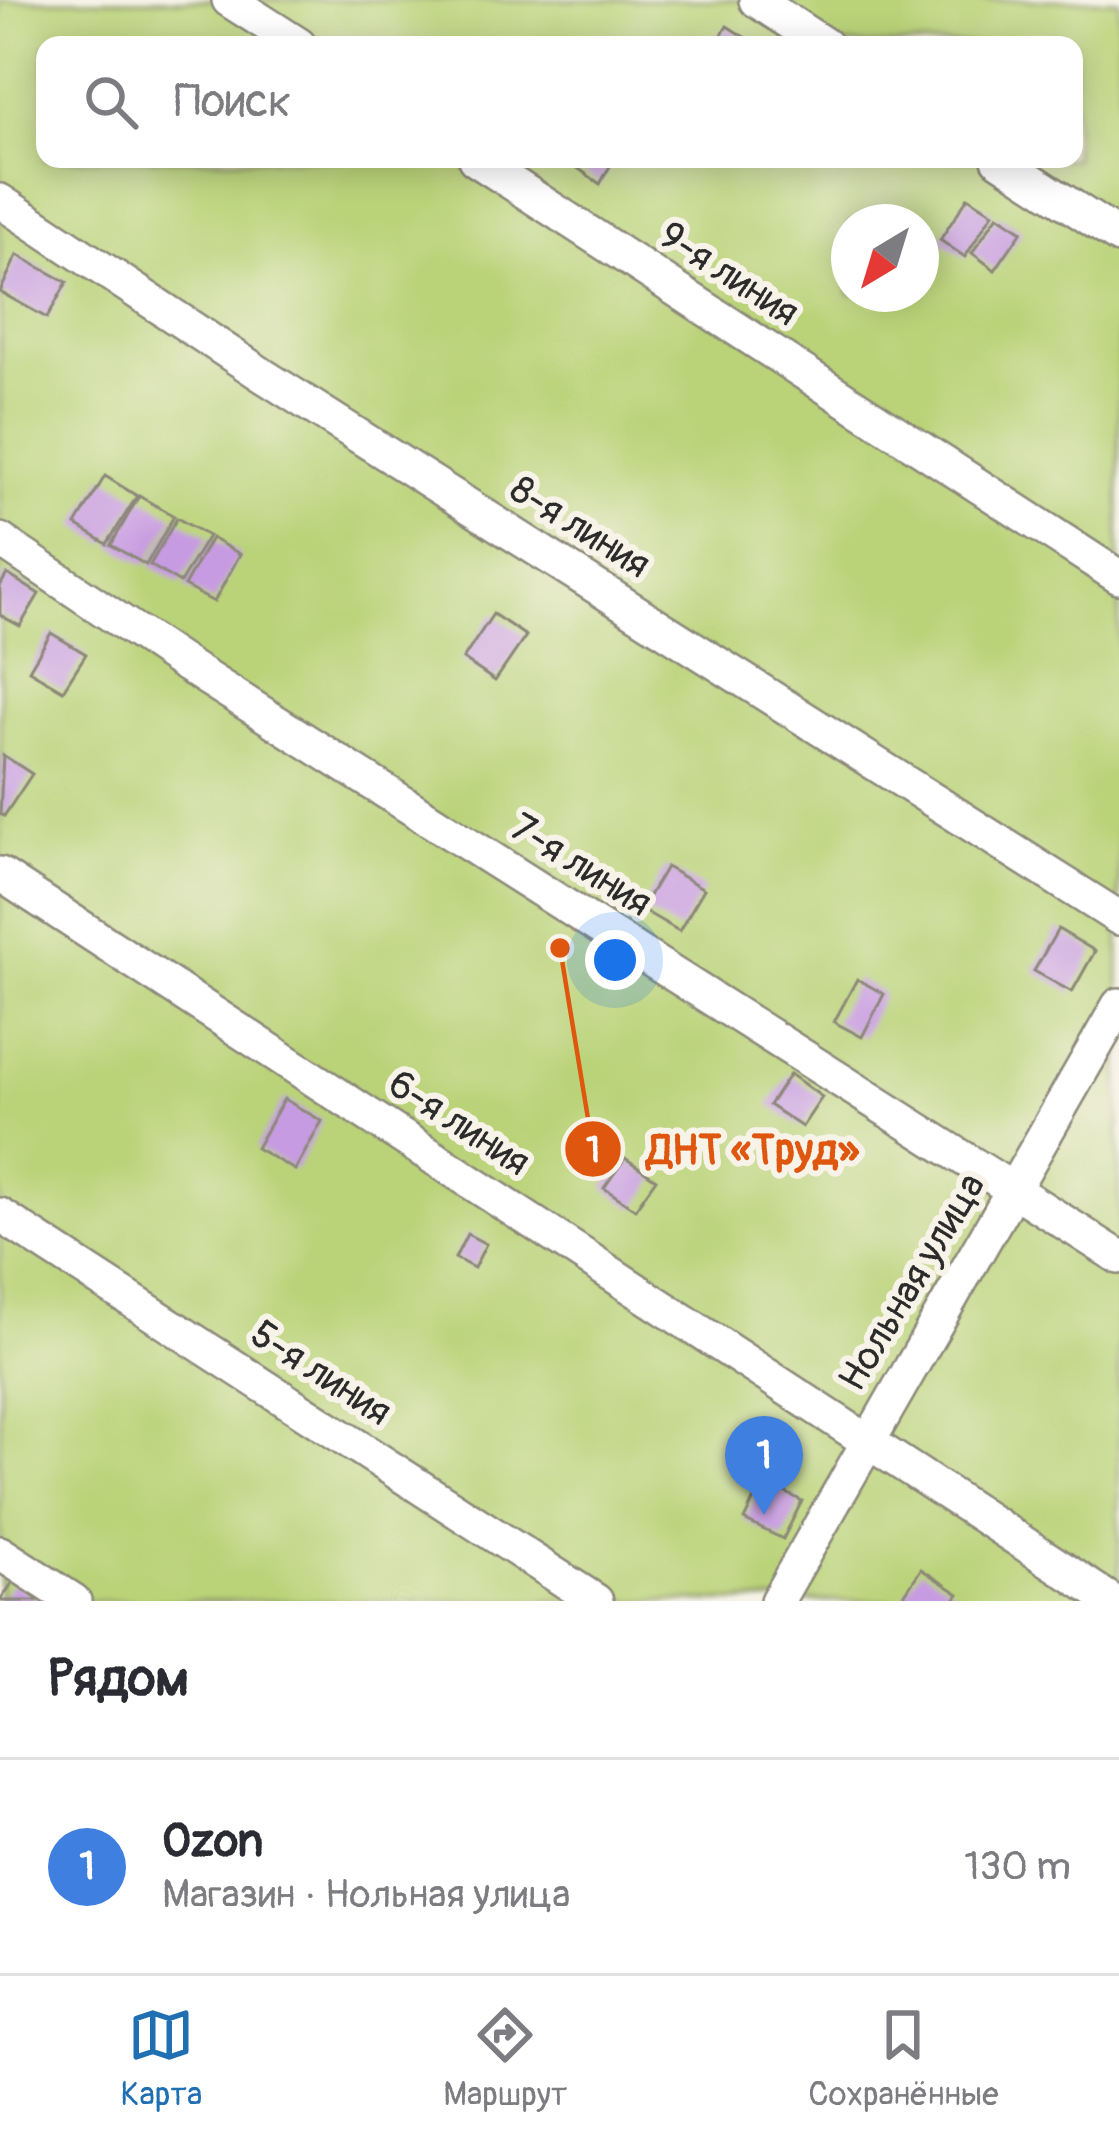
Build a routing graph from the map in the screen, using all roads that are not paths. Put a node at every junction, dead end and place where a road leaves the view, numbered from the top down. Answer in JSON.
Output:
{"nodes":[{"id":1,"x":230,"y":0,"type":"edge"},
{"id":2,"x":756,"y":0,"type":"edge"},
{"id":3,"x":285,"y":36,"type":"edge"},
{"id":4,"x":811,"y":36,"type":"edge"},
{"id":5,"x":489,"y":168,"type":"edge"},
{"id":6,"x":1013,"y":168,"type":"edge"},
{"id":7,"x":0,"y":201,"type":"edge"},
{"id":8,"x":1119,"y":238,"type":"edge"},
{"id":9,"x":0,"y":540,"type":"edge"},
{"id":10,"x":1119,"y":577,"type":"edge"},
{"id":11,"x":0,"y":874,"type":"edge"},
{"id":12,"x":1119,"y":918,"type":"edge"},
{"id":13,"x":1119,"y":1005,"type":"edge"},
{"id":14,"x":1016,"y":1189,"type":"junction"},
{"id":15,"x":0,"y":1215,"type":"edge"},
{"id":16,"x":1119,"y":1257,"type":"edge"},
{"id":17,"x":867,"y":1439,"type":"junction"},
{"id":18,"x":0,"y":1553,"type":"edge"},
{"id":19,"x":74,"y":1601,"type":"edge"},
{"id":20,"x":596,"y":1601,"type":"edge"},
{"id":21,"x":777,"y":1601,"type":"edge"},
{"id":22,"x":1112,"y":1601,"type":"edge"}],
"edges":[{"from":1,"to":3,"type":"street"},
{"from":2,"to":4,"type":"street"},
{"from":5,"to":10,"type":"street","name":"9-я линия"},
{"from":6,"to":8,"type":"street"},
{"from":7,"to":12,"type":"street","name":"8-я линия"},
{"from":9,"to":14,"type":"street","name":"7-я линия"},
{"from":11,"to":17,"type":"street","name":"6-я линия"},
{"from":13,"to":14,"type":"street","name":"Нольная улица"},
{"from":14,"to":16,"type":"street","name":"7-я линия"},
{"from":14,"to":17,"type":"street","name":"Нольная улица"},
{"from":15,"to":20,"type":"street","name":"5-я линия"},
{"from":17,"to":21,"type":"street","name":"Нольная улица"},
{"from":17,"to":22,"type":"street","name":"6-я линия"},
{"from":18,"to":19,"type":"street"}]}
